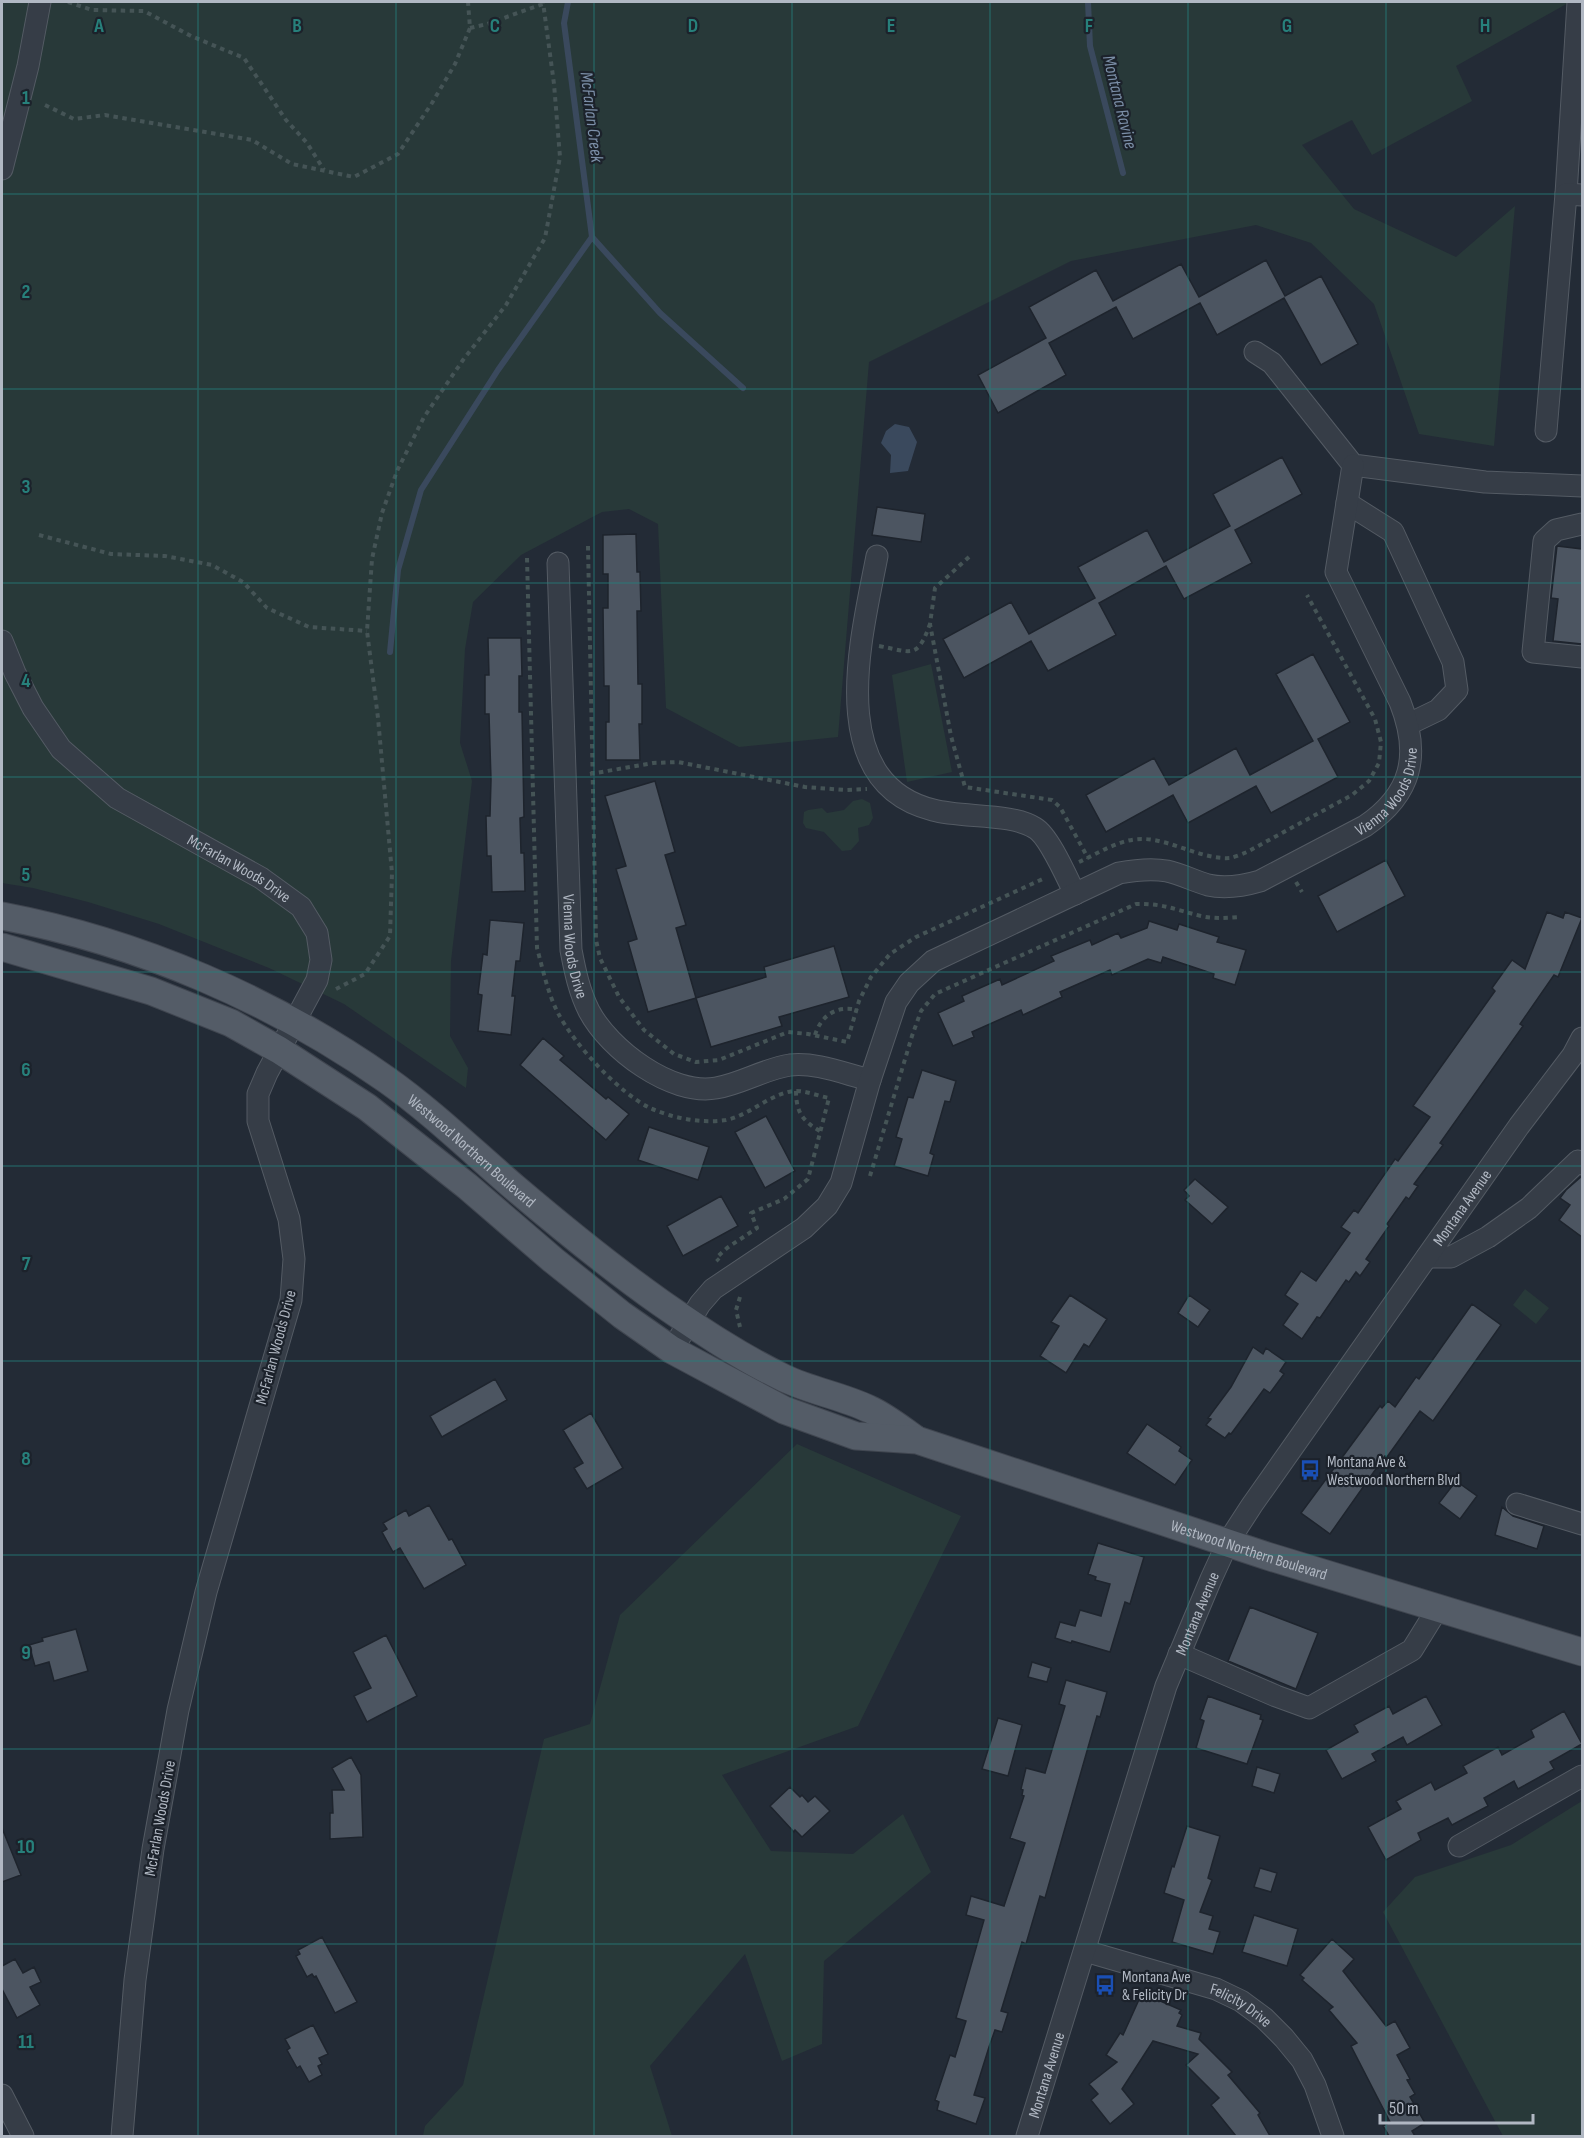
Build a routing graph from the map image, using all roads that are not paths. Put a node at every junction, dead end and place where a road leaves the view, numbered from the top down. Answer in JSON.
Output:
{"nodes":[{"id":1,"x":40,"y":2,"type":"edge"},
{"id":2,"x":1578,"y":2,"type":"edge"},
{"id":3,"x":2,"y":168,"type":"edge"},
{"id":4,"x":1574,"y":195,"type":"edge"},
{"id":5,"x":1255,"y":352,"type":"dead end"},
{"id":6,"x":1546,"y":431,"type":"dead end"},
{"id":7,"x":1353,"y":465,"type":"junction"},
{"id":8,"x":1582,"y":486,"type":"edge"},
{"id":9,"x":1347,"y":503,"type":"junction"},
{"id":10,"x":1582,"y":524,"type":"edge"},
{"id":11,"x":877,"y":556,"type":"dead end"},
{"id":12,"x":558,"y":563,"type":"dead end"},
{"id":13,"x":2,"y":642,"type":"edge"},
{"id":14,"x":1582,"y":657,"type":"edge"},
{"id":15,"x":1408,"y":724,"type":"junction"},
{"id":16,"x":1075,"y":894,"type":"junction"},
{"id":17,"x":2,"y":916,"type":"edge"},
{"id":18,"x":2,"y":947,"type":"edge"},
{"id":19,"x":296,"y":1022,"type":"junction"},
{"id":20,"x":1582,"y":1038,"type":"edge"},
{"id":21,"x":279,"y":1050,"type":"junction"},
{"id":22,"x":870,"y":1080,"type":"junction"},
{"id":23,"x":1582,"y":1164,"type":"edge"},
{"id":24,"x":1427,"y":1257,"type":"junction"},
{"id":25,"x":688,"y":1322,"type":"junction"},
{"id":26,"x":672,"y":1350,"type":"junction"},
{"id":27,"x":917,"y":1440,"type":"junction"},
{"id":28,"x":1517,"y":1504,"type":"dead end"},
{"id":29,"x":1582,"y":1524,"type":"edge"},
{"id":30,"x":1228,"y":1542,"type":"junction"},
{"id":31,"x":1438,"y":1608,"type":"junction"},
{"id":32,"x":1582,"y":1652,"type":"edge"},
{"id":33,"x":1179,"y":1654,"type":"junction"},
{"id":34,"x":1582,"y":1776,"type":"edge"},
{"id":35,"x":1459,"y":1846,"type":"dead end"},
{"id":36,"x":1085,"y":1951,"type":"junction"},
{"id":37,"x":2,"y":2095,"type":"edge"},
{"id":38,"x":23,"y":2136,"type":"edge"},
{"id":39,"x":122,"y":2136,"type":"edge"},
{"id":40,"x":1027,"y":2136,"type":"edge"},
{"id":41,"x":1333,"y":2136,"type":"edge"}],
"edges":[{"from":1,"to":3,"type":"street"},
{"from":2,"to":4,"type":"street"},
{"from":4,"to":6,"type":"street"},
{"from":5,"to":7,"type":"street"},
{"from":7,"to":8,"type":"street"},
{"from":7,"to":9,"type":"street","name":"Vienna Woods Drive"},
{"from":9,"to":15,"type":"street","name":"Vienna Woods Drive"},
{"from":9,"to":15,"type":"street"},
{"from":10,"to":14,"type":"street"},
{"from":11,"to":16,"type":"street"},
{"from":12,"to":22,"type":"street","name":"Vienna Woods Drive"},
{"from":13,"to":19,"type":"street","name":"McFarlan Woods Drive"},
{"from":15,"to":16,"type":"street","name":"Vienna Woods Drive"},
{"from":16,"to":22,"type":"street","name":"Vienna Woods Drive"},
{"from":17,"to":19,"type":"main road","name":"Westwood Northern Boulevard"},
{"from":18,"to":21,"type":"main road","name":"Westwood Northern Boulevard"},
{"from":19,"to":21,"type":"street","name":"McFarlan Woods Drive"},
{"from":19,"to":25,"type":"main road","name":"Westwood Northern Boulevard"},
{"from":20,"to":24,"type":"street","name":"Montana Avenue"},
{"from":21,"to":26,"type":"main road","name":"Westwood Northern Boulevard"},
{"from":21,"to":39,"type":"street","name":"McFarlan Woods Drive"},
{"from":22,"to":25,"type":"street","name":"Vienna Woods Drive"},
{"from":23,"to":24,"type":"street"},
{"from":24,"to":30,"type":"street","name":"Montana Avenue"},
{"from":25,"to":26,"type":"street","name":"Vienna Woods Drive"},
{"from":25,"to":27,"type":"main road","name":"Westwood Northern Boulevard"},
{"from":26,"to":27,"type":"main road","name":"Westwood Northern Boulevard"},
{"from":27,"to":30,"type":"main road","name":"Westwood Northern Boulevard"},
{"from":28,"to":29,"type":"street"},
{"from":30,"to":31,"type":"main road","name":"Westwood Northern Boulevard"},
{"from":30,"to":33,"type":"street","name":"Montana Avenue"},
{"from":31,"to":32,"type":"main road","name":"Westwood Northern Boulevard"},
{"from":31,"to":33,"type":"street"},
{"from":33,"to":36,"type":"street","name":"Montana Avenue"},
{"from":34,"to":35,"type":"street"},
{"from":36,"to":40,"type":"street","name":"Montana Avenue"},
{"from":36,"to":41,"type":"street","name":"Felicity Drive"},
{"from":37,"to":38,"type":"street"}]}
